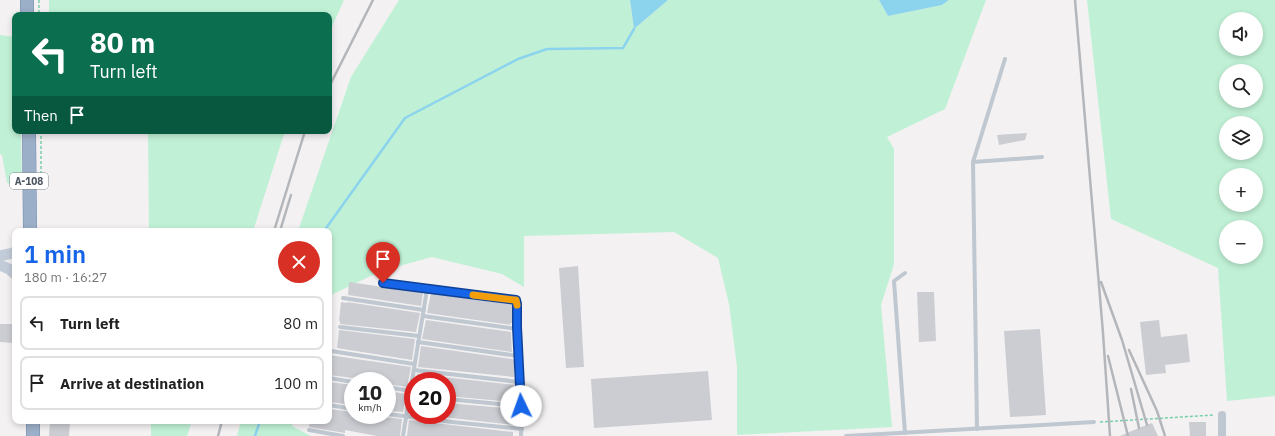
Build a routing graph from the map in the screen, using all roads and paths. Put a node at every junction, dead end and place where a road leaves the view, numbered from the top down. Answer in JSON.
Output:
{"nodes":[{"id":1,"x":26,"y":0,"type":"edge"},
{"id":2,"x":39,"y":0,"type":"edge"},
{"id":3,"x":27,"y":12,"type":"edge"},
{"id":4,"x":39,"y":12,"type":"edge"},
{"id":5,"x":1005,"y":58,"type":"dead end"},
{"id":6,"x":29,"y":134,"type":"edge"},
{"id":7,"x":1042,"y":157,"type":"dead end"},
{"id":8,"x":974,"y":162,"type":"junction"},
{"id":9,"x":30,"y":228,"type":"edge"},
{"id":10,"x":12,"y":253,"type":"edge"},
{"id":11,"x":0,"y":256,"type":"edge"},
{"id":12,"x":0,"y":265,"type":"edge"},
{"id":13,"x":12,"y":271,"type":"edge"},
{"id":14,"x":905,"y":273,"type":"dead end"},
{"id":15,"x":383,"y":283,"type":"dead end"},
{"id":16,"x":427,"y":288,"type":"junction"},
{"id":17,"x":343,"y":298,"type":"dead end"},
{"id":18,"x":424,"y":310,"type":"junction"},
{"id":19,"x":423,"y":316,"type":"junction"},
{"id":20,"x":340,"y":326,"type":"dead end"},
{"id":21,"x":517,"y":329,"type":"junction"},
{"id":22,"x":419,"y":336,"type":"junction"},
{"id":23,"x":418,"y":342,"type":"junction"},
{"id":24,"x":332,"y":351,"type":"edge"},
{"id":25,"x":518,"y":356,"type":"junction"},
{"id":26,"x":414,"y":364,"type":"junction"},
{"id":27,"x":414,"y":370,"type":"joint"},
{"id":28,"x":332,"y":378,"type":"edge"},
{"id":29,"x":344,"y":380,"type":"edge"},
{"id":30,"x":520,"y":382,"type":"junction"},
{"id":31,"x":456,"y":400,"type":"edge"},
{"id":32,"x":332,"y":406,"type":"edge"},
{"id":33,"x":521,"y":406,"type":"junction"},
{"id":34,"x":344,"y":408,"type":"edge"},
{"id":35,"x":1222,"y":415,"type":"joint"},
{"id":36,"x":456,"y":422,"type":"edge"},
{"id":37,"x":1094,"y":422,"type":"joint"},
{"id":38,"x":32,"y":424,"type":"edge"},
{"id":39,"x":405,"y":424,"type":"edge"},
{"id":40,"x":522,"y":429,"type":"junction"},
{"id":41,"x":977,"y":429,"type":"junction"},
{"id":42,"x":309,"y":430,"type":"dead end"},
{"id":43,"x":905,"y":433,"type":"junction"},
{"id":44,"x":32,"y":436,"type":"edge"},
{"id":45,"x":343,"y":436,"type":"edge"},
{"id":46,"x":403,"y":436,"type":"edge"},
{"id":47,"x":521,"y":436,"type":"edge"},
{"id":48,"x":846,"y":436,"type":"edge"},
{"id":49,"x":1222,"y":436,"type":"edge"}],
"edges":[{"from":1,"to":3,"type":"highway"},
{"from":2,"to":4,"type":"path"},
{"from":5,"to":8,"type":"lane"},
{"from":6,"to":9,"type":"highway","number":"А-108"},
{"from":7,"to":8,"type":"lane"},
{"from":8,"to":41,"type":"lane"},
{"from":10,"to":11,"type":"main road"},
{"from":12,"to":13,"type":"main road"},
{"from":14,"to":43,"type":"lane"},
{"from":15,"to":16,"type":"lane"},
{"from":16,"to":18,"type":"lane"},
{"from":16,"to":21,"type":"lane"},
{"from":17,"to":18,"type":"lane"},
{"from":18,"to":19,"type":"lane"},
{"from":19,"to":21,"type":"lane"},
{"from":19,"to":22,"type":"lane"},
{"from":20,"to":22,"type":"lane"},
{"from":21,"to":25,"type":"lane"},
{"from":22,"to":23,"type":"lane"},
{"from":23,"to":25,"type":"lane"},
{"from":23,"to":26,"type":"lane"},
{"from":24,"to":26,"type":"lane"},
{"from":25,"to":30,"type":"lane"},
{"from":26,"to":27,"type":"lane"},
{"from":27,"to":30,"type":"lane"},
{"from":28,"to":29,"type":"lane"},
{"from":30,"to":33,"type":"lane"},
{"from":31,"to":33,"type":"lane"},
{"from":32,"to":34,"type":"lane"},
{"from":33,"to":40,"type":"lane"},
{"from":35,"to":37,"type":"path"},
{"from":35,"to":49,"type":"street"},
{"from":36,"to":40,"type":"lane"},
{"from":37,"to":41,"type":"lane"},
{"from":38,"to":44,"type":"highway"},
{"from":39,"to":46,"type":"lane"},
{"from":40,"to":47,"type":"lane"},
{"from":41,"to":43,"type":"lane"},
{"from":42,"to":45,"type":"lane"},
{"from":43,"to":48,"type":"lane"}]}
